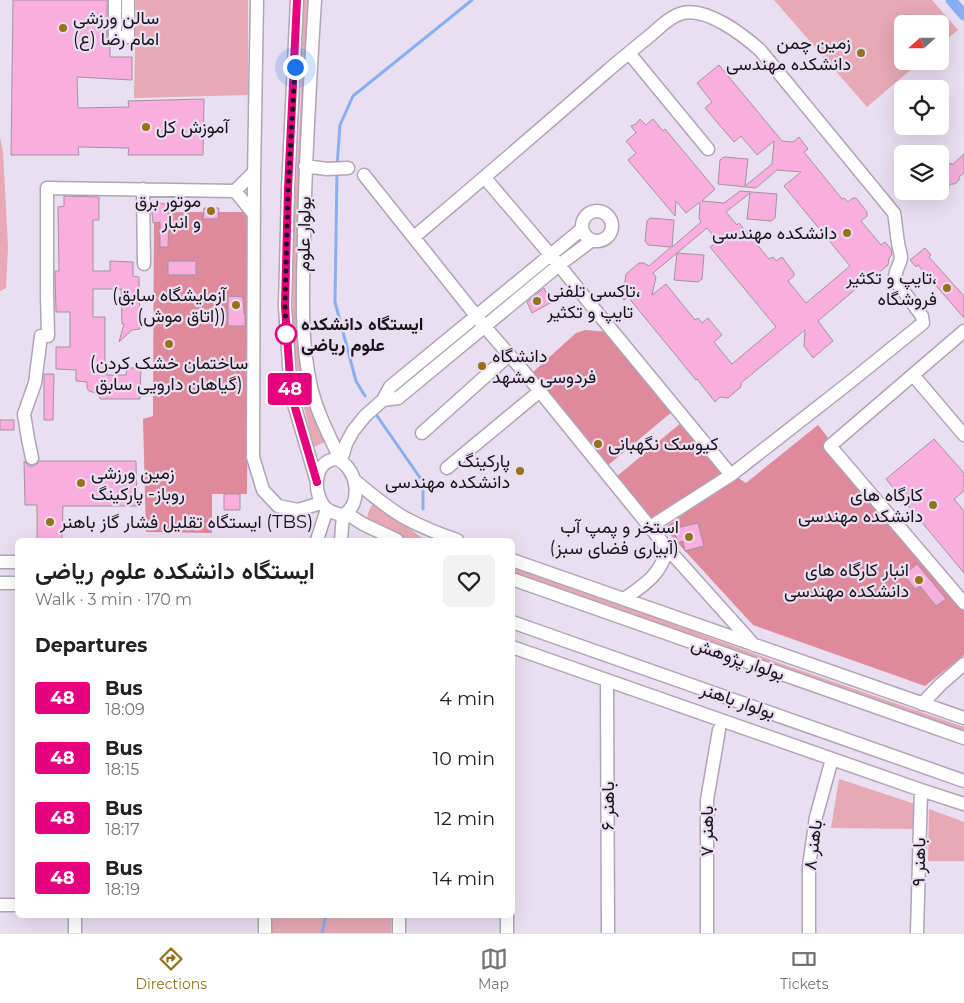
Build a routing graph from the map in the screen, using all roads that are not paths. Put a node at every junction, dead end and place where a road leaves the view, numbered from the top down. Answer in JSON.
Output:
{"nodes":[{"id":1,"x":116,"y":0,"type":"edge"},
{"id":2,"x":128,"y":0,"type":"edge"},
{"id":3,"x":257,"y":0,"type":"edge"},
{"id":4,"x":297,"y":0,"type":"edge"},
{"id":5,"x":315,"y":0,"type":"edge"},
{"id":6,"x":629,"y":53,"type":"junction"},
{"id":7,"x":708,"y":149,"type":"dead end"},
{"id":8,"x":305,"y":166,"type":"junction"},
{"id":9,"x":348,"y":168,"type":"dead end"},
{"id":10,"x":254,"y":172,"type":"junction"},
{"id":11,"x":364,"y":175,"type":"dead end"},
{"id":12,"x":485,"y":178,"type":"junction"},
{"id":13,"x":144,"y":189,"type":"junction"},
{"id":14,"x":235,"y":190,"type":"junction"},
{"id":15,"x":254,"y":214,"type":"junction"},
{"id":16,"x":582,"y":229,"type":"junction"},
{"id":17,"x":414,"y":237,"type":"junction"},
{"id":18,"x":592,"y":241,"type":"junction"},
{"id":19,"x":550,"y":254,"type":"junction"},
{"id":20,"x":144,"y":264,"type":"dead end"},
{"id":21,"x":559,"y":265,"type":"junction"},
{"id":22,"x":477,"y":316,"type":"junction"},
{"id":23,"x":485,"y":326,"type":"junction"},
{"id":24,"x":964,"y":331,"type":"edge"},
{"id":25,"x":509,"y":355,"type":"junction"},
{"id":26,"x":913,"y":375,"type":"junction"},
{"id":27,"x":540,"y":391,"type":"junction"},
{"id":28,"x":383,"y":400,"type":"junction"},
{"id":29,"x":422,"y":434,"type":"dead end"},
{"id":30,"x":964,"y":435,"type":"edge"},
{"id":31,"x":32,"y":458,"type":"dead end"},
{"id":32,"x":341,"y":461,"type":"junction"},
{"id":33,"x":447,"y":468,"type":"dead end"},
{"id":34,"x":731,"y":475,"type":"junction"},
{"id":35,"x":354,"y":480,"type":"junction"},
{"id":36,"x":317,"y":482,"type":"junction"},
{"id":37,"x":324,"y":506,"type":"junction"},
{"id":38,"x":344,"y":514,"type":"junction"},
{"id":39,"x":650,"y":527,"type":"junction"},
{"id":40,"x":317,"y":538,"type":"edge"},
{"id":41,"x":342,"y":538,"type":"edge"},
{"id":42,"x":393,"y":538,"type":"edge"},
{"id":43,"x":452,"y":538,"type":"edge"},
{"id":44,"x":667,"y":548,"type":"junction"},
{"id":45,"x":515,"y":561,"type":"edge"},
{"id":46,"x":0,"y":562,"type":"edge"},
{"id":47,"x":15,"y":562,"type":"edge"},
{"id":48,"x":515,"y":580,"type":"edge"},
{"id":49,"x":0,"y":583,"type":"edge"},
{"id":50,"x":15,"y":583,"type":"edge"},
{"id":51,"x":624,"y":599,"type":"junction"},
{"id":52,"x":964,"y":603,"type":"edge"},
{"id":53,"x":515,"y":623,"type":"edge"},
{"id":54,"x":754,"y":645,"type":"junction"},
{"id":55,"x":515,"y":648,"type":"edge"},
{"id":56,"x":964,"y":664,"type":"edge"},
{"id":57,"x":662,"y":674,"type":"junction"},
{"id":58,"x":607,"y":680,"type":"junction"},
{"id":59,"x":654,"y":696,"type":"junction"},
{"id":60,"x":922,"y":704,"type":"junction"},
{"id":61,"x":964,"y":718,"type":"edge"},
{"id":62,"x":719,"y":730,"type":"dead end"},
{"id":63,"x":964,"y":738,"type":"edge"},
{"id":64,"x":832,"y":759,"type":"junction"},
{"id":65,"x":964,"y":781,"type":"edge"},
{"id":66,"x":921,"y":790,"type":"junction"},
{"id":67,"x":964,"y":804,"type":"edge"},
{"id":68,"x":0,"y":905,"type":"edge"},
{"id":69,"x":15,"y":905,"type":"edge"},
{"id":70,"x":75,"y":918,"type":"edge"},
{"id":71,"x":265,"y":918,"type":"edge"},
{"id":72,"x":399,"y":918,"type":"edge"},
{"id":73,"x":507,"y":918,"type":"edge"},
{"id":74,"x":75,"y":933,"type":"edge"},
{"id":75,"x":265,"y":933,"type":"edge"},
{"id":76,"x":399,"y":933,"type":"edge"},
{"id":77,"x":507,"y":933,"type":"edge"},
{"id":78,"x":608,"y":933,"type":"edge"},
{"id":79,"x":707,"y":933,"type":"edge"},
{"id":80,"x":809,"y":933,"type":"edge"},
{"id":81,"x":917,"y":933,"type":"edge"}],
"edges":[{"from":1,"to":2,"type":"street"},
{"from":3,"to":10,"type":"street"},
{"from":4,"to":36,"type":"street","name":"بولوار علوم"},
{"from":5,"to":8,"type":"street","name":"بولوار علوم"},
{"from":6,"to":7,"type":"street"},
{"from":6,"to":12,"type":"street"},
{"from":6,"to":34,"type":"street"},
{"from":8,"to":9,"type":"street"},
{"from":8,"to":32,"type":"street","name":"بولوار علوم"},
{"from":10,"to":14,"type":"street"},
{"from":10,"to":15,"type":"street"},
{"from":11,"to":17,"type":"street"},
{"from":12,"to":17,"type":"street"},
{"from":12,"to":19,"type":"street"},
{"from":13,"to":14,"type":"street"},
{"from":13,"to":20,"type":"street"},
{"from":13,"to":31,"type":"street"},
{"from":14,"to":15,"type":"street"},
{"from":15,"to":37,"type":"street"},
{"from":16,"to":18,"type":"street"},
{"from":16,"to":18,"type":"street"},
{"from":16,"to":19,"type":"street"},
{"from":17,"to":22,"type":"street"},
{"from":18,"to":21,"type":"street"},
{"from":19,"to":21,"type":"street"},
{"from":19,"to":22,"type":"street"},
{"from":21,"to":23,"type":"street"},
{"from":21,"to":34,"type":"street"},
{"from":22,"to":23,"type":"street"},
{"from":22,"to":28,"type":"street"},
{"from":23,"to":25,"type":"street"},
{"from":23,"to":28,"type":"street"},
{"from":24,"to":26,"type":"street"},
{"from":25,"to":27,"type":"street"},
{"from":25,"to":29,"type":"street"},
{"from":26,"to":30,"type":"street"},
{"from":26,"to":52,"type":"street"},
{"from":27,"to":33,"type":"street"},
{"from":27,"to":39,"type":"street"},
{"from":28,"to":32,"type":"street"},
{"from":32,"to":35,"type":"street"},
{"from":32,"to":36,"type":"street"},
{"from":34,"to":39,"type":"street"},
{"from":35,"to":38,"type":"street"},
{"from":35,"to":43,"type":"street"},
{"from":36,"to":37,"type":"street"},
{"from":37,"to":38,"type":"street"},
{"from":37,"to":40,"type":"street"},
{"from":38,"to":41,"type":"street"},
{"from":38,"to":42,"type":"street"},
{"from":39,"to":44,"type":"street"},
{"from":44,"to":51,"type":"street"},
{"from":44,"to":54,"type":"street"},
{"from":45,"to":51,"type":"street","name":"بولوار پژوهش"},
{"from":46,"to":47,"type":"street"},
{"from":48,"to":63,"type":"street","name":"بولوار پژوهش"},
{"from":49,"to":50,"type":"street"},
{"from":51,"to":54,"type":"street","name":"بولوار پژوهش"},
{"from":53,"to":57,"type":"street","name":"بولوار باهنر"},
{"from":54,"to":60,"type":"street","name":"بولوار پژوهش"},
{"from":55,"to":58,"type":"street","name":"بولوار باهنر"},
{"from":56,"to":60,"type":"street"},
{"from":57,"to":59,"type":"street"},
{"from":57,"to":65,"type":"street","name":"بولوار باهنر"},
{"from":58,"to":59,"type":"street","name":"بولوار باهنر"},
{"from":58,"to":78,"type":"street","name":"باهنر ۶"},
{"from":59,"to":64,"type":"street","name":"بولوار باهنر"},
{"from":60,"to":61,"type":"street","name":"بولوار پژوهش"},
{"from":62,"to":79,"type":"street","name":"باهنر ۷"},
{"from":64,"to":66,"type":"street","name":"بولوار باهنر"},
{"from":64,"to":80,"type":"street","name":"باهنر ۸"},
{"from":66,"to":67,"type":"street","name":"بولوار باهنر"},
{"from":66,"to":81,"type":"street","name":"باهنر ۹"},
{"from":68,"to":69,"type":"street"},
{"from":70,"to":74,"type":"street"},
{"from":71,"to":75,"type":"street"},
{"from":72,"to":76,"type":"street"},
{"from":73,"to":77,"type":"street"}]}
